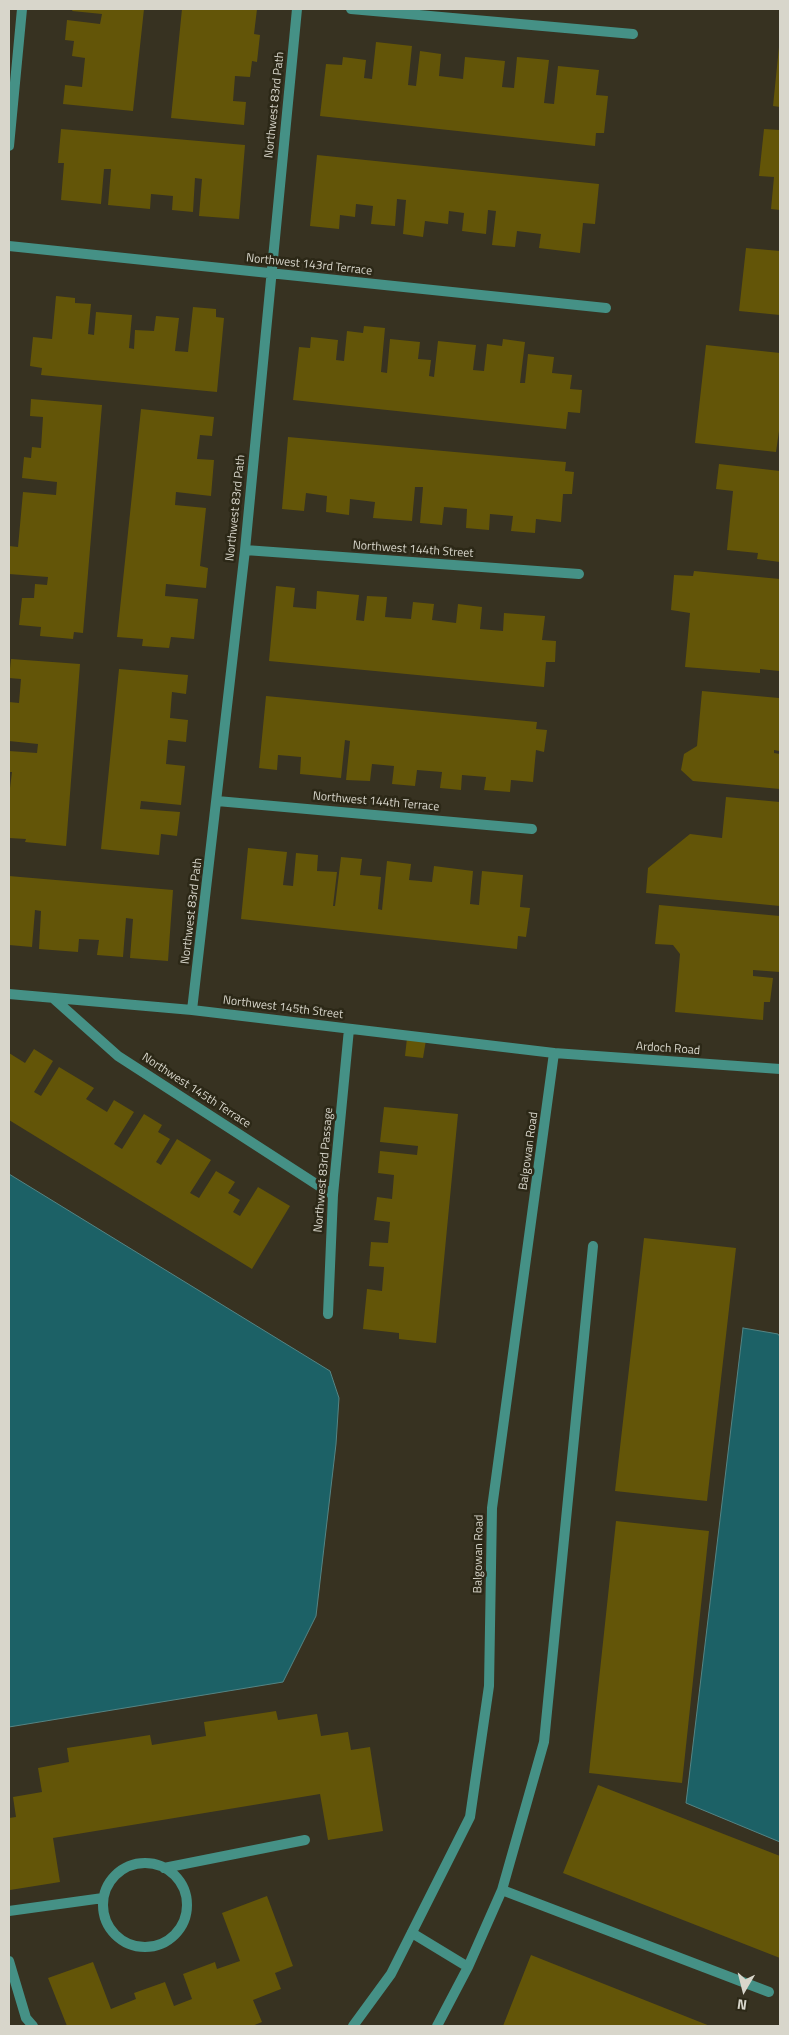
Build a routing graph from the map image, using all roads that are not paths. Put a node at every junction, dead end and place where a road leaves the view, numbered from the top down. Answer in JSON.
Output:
{"nodes":[{"id":1,"x":22,"y":9,"type":"edge"},
{"id":2,"x":297,"y":9,"type":"edge"},
{"id":3,"x":351,"y":9,"type":"edge"},
{"id":4,"x":633,"y":34,"type":"dead end"},
{"id":5,"x":9,"y":146,"type":"edge"},
{"id":6,"x":9,"y":246,"type":"edge"},
{"id":7,"x":271,"y":274,"type":"junction"},
{"id":8,"x":606,"y":308,"type":"dead end"},
{"id":9,"x":244,"y":550,"type":"junction"},
{"id":10,"x":579,"y":574,"type":"dead end"},
{"id":11,"x":217,"y":801,"type":"junction"},
{"id":12,"x":532,"y":829,"type":"dead end"},
{"id":13,"x":9,"y":994,"type":"edge"},
{"id":14,"x":53,"y":998,"type":"junction"},
{"id":15,"x":192,"y":1010,"type":"junction"},
{"id":16,"x":349,"y":1029,"type":"junction"},
{"id":17,"x":554,"y":1053,"type":"junction"},
{"id":18,"x":780,"y":1069,"type":"edge"},
{"id":19,"x":333,"y":1196,"type":"junction"},
{"id":20,"x":593,"y":1246,"type":"dead end"},
{"id":21,"x":328,"y":1314,"type":"dead end"},
{"id":22,"x":305,"y":1840,"type":"dead end"},
{"id":23,"x":164,"y":1868,"type":"junction"},
{"id":24,"x":502,"y":1890,"type":"junction"},
{"id":25,"x":103,"y":1898,"type":"junction"},
{"id":26,"x":9,"y":1911,"type":"edge"},
{"id":27,"x":412,"y":1933,"type":"junction"},
{"id":28,"x":9,"y":1961,"type":"edge"},
{"id":29,"x":468,"y":1967,"type":"junction"},
{"id":30,"x":769,"y":1992,"type":"dead end"},
{"id":31,"x":32,"y":2026,"type":"edge"},
{"id":32,"x":353,"y":2026,"type":"edge"},
{"id":33,"x":437,"y":2026,"type":"edge"}],
"edges":[{"from":1,"to":5,"type":"street"},
{"from":2,"to":7,"type":"street","name":"Northwest 83rd Path"},
{"from":3,"to":4,"type":"street"},
{"from":6,"to":7,"type":"street","name":"Northwest 143rd Terrace"},
{"from":7,"to":8,"type":"street","name":"Northwest 143rd Terrace"},
{"from":7,"to":9,"type":"street","name":"Northwest 83rd Path"},
{"from":9,"to":10,"type":"street","name":"Northwest 144th Street"},
{"from":9,"to":11,"type":"street","name":"Northwest 83rd Path"},
{"from":11,"to":12,"type":"street","name":"Northwest 144th Terrace"},
{"from":11,"to":15,"type":"street","name":"Northwest 83rd Path"},
{"from":13,"to":14,"type":"street","name":"Northwest 145th Street"},
{"from":14,"to":15,"type":"street","name":"Northwest 145th Street"},
{"from":14,"to":19,"type":"street","name":"Northwest 145th Terrace"},
{"from":15,"to":16,"type":"street","name":"Northwest 145th Street"},
{"from":16,"to":17,"type":"street","name":"Northwest 145th Street"},
{"from":16,"to":19,"type":"street","name":"Northwest 83rd Passage"},
{"from":17,"to":18,"type":"street","name":"Ardoch Road"},
{"from":17,"to":27,"type":"street","name":"Balgowan Road"},
{"from":19,"to":21,"type":"street","name":"Northwest 83rd Passage"},
{"from":20,"to":24,"type":"street"},
{"from":22,"to":23,"type":"street"},
{"from":23,"to":25,"type":"street"},
{"from":23,"to":25,"type":"street"},
{"from":24,"to":29,"type":"street"},
{"from":24,"to":30,"type":"street"},
{"from":25,"to":26,"type":"street"},
{"from":27,"to":29,"type":"street"},
{"from":27,"to":32,"type":"street","name":"Balgowan Road"},
{"from":28,"to":31,"type":"street"},
{"from":29,"to":33,"type":"street"}]}
